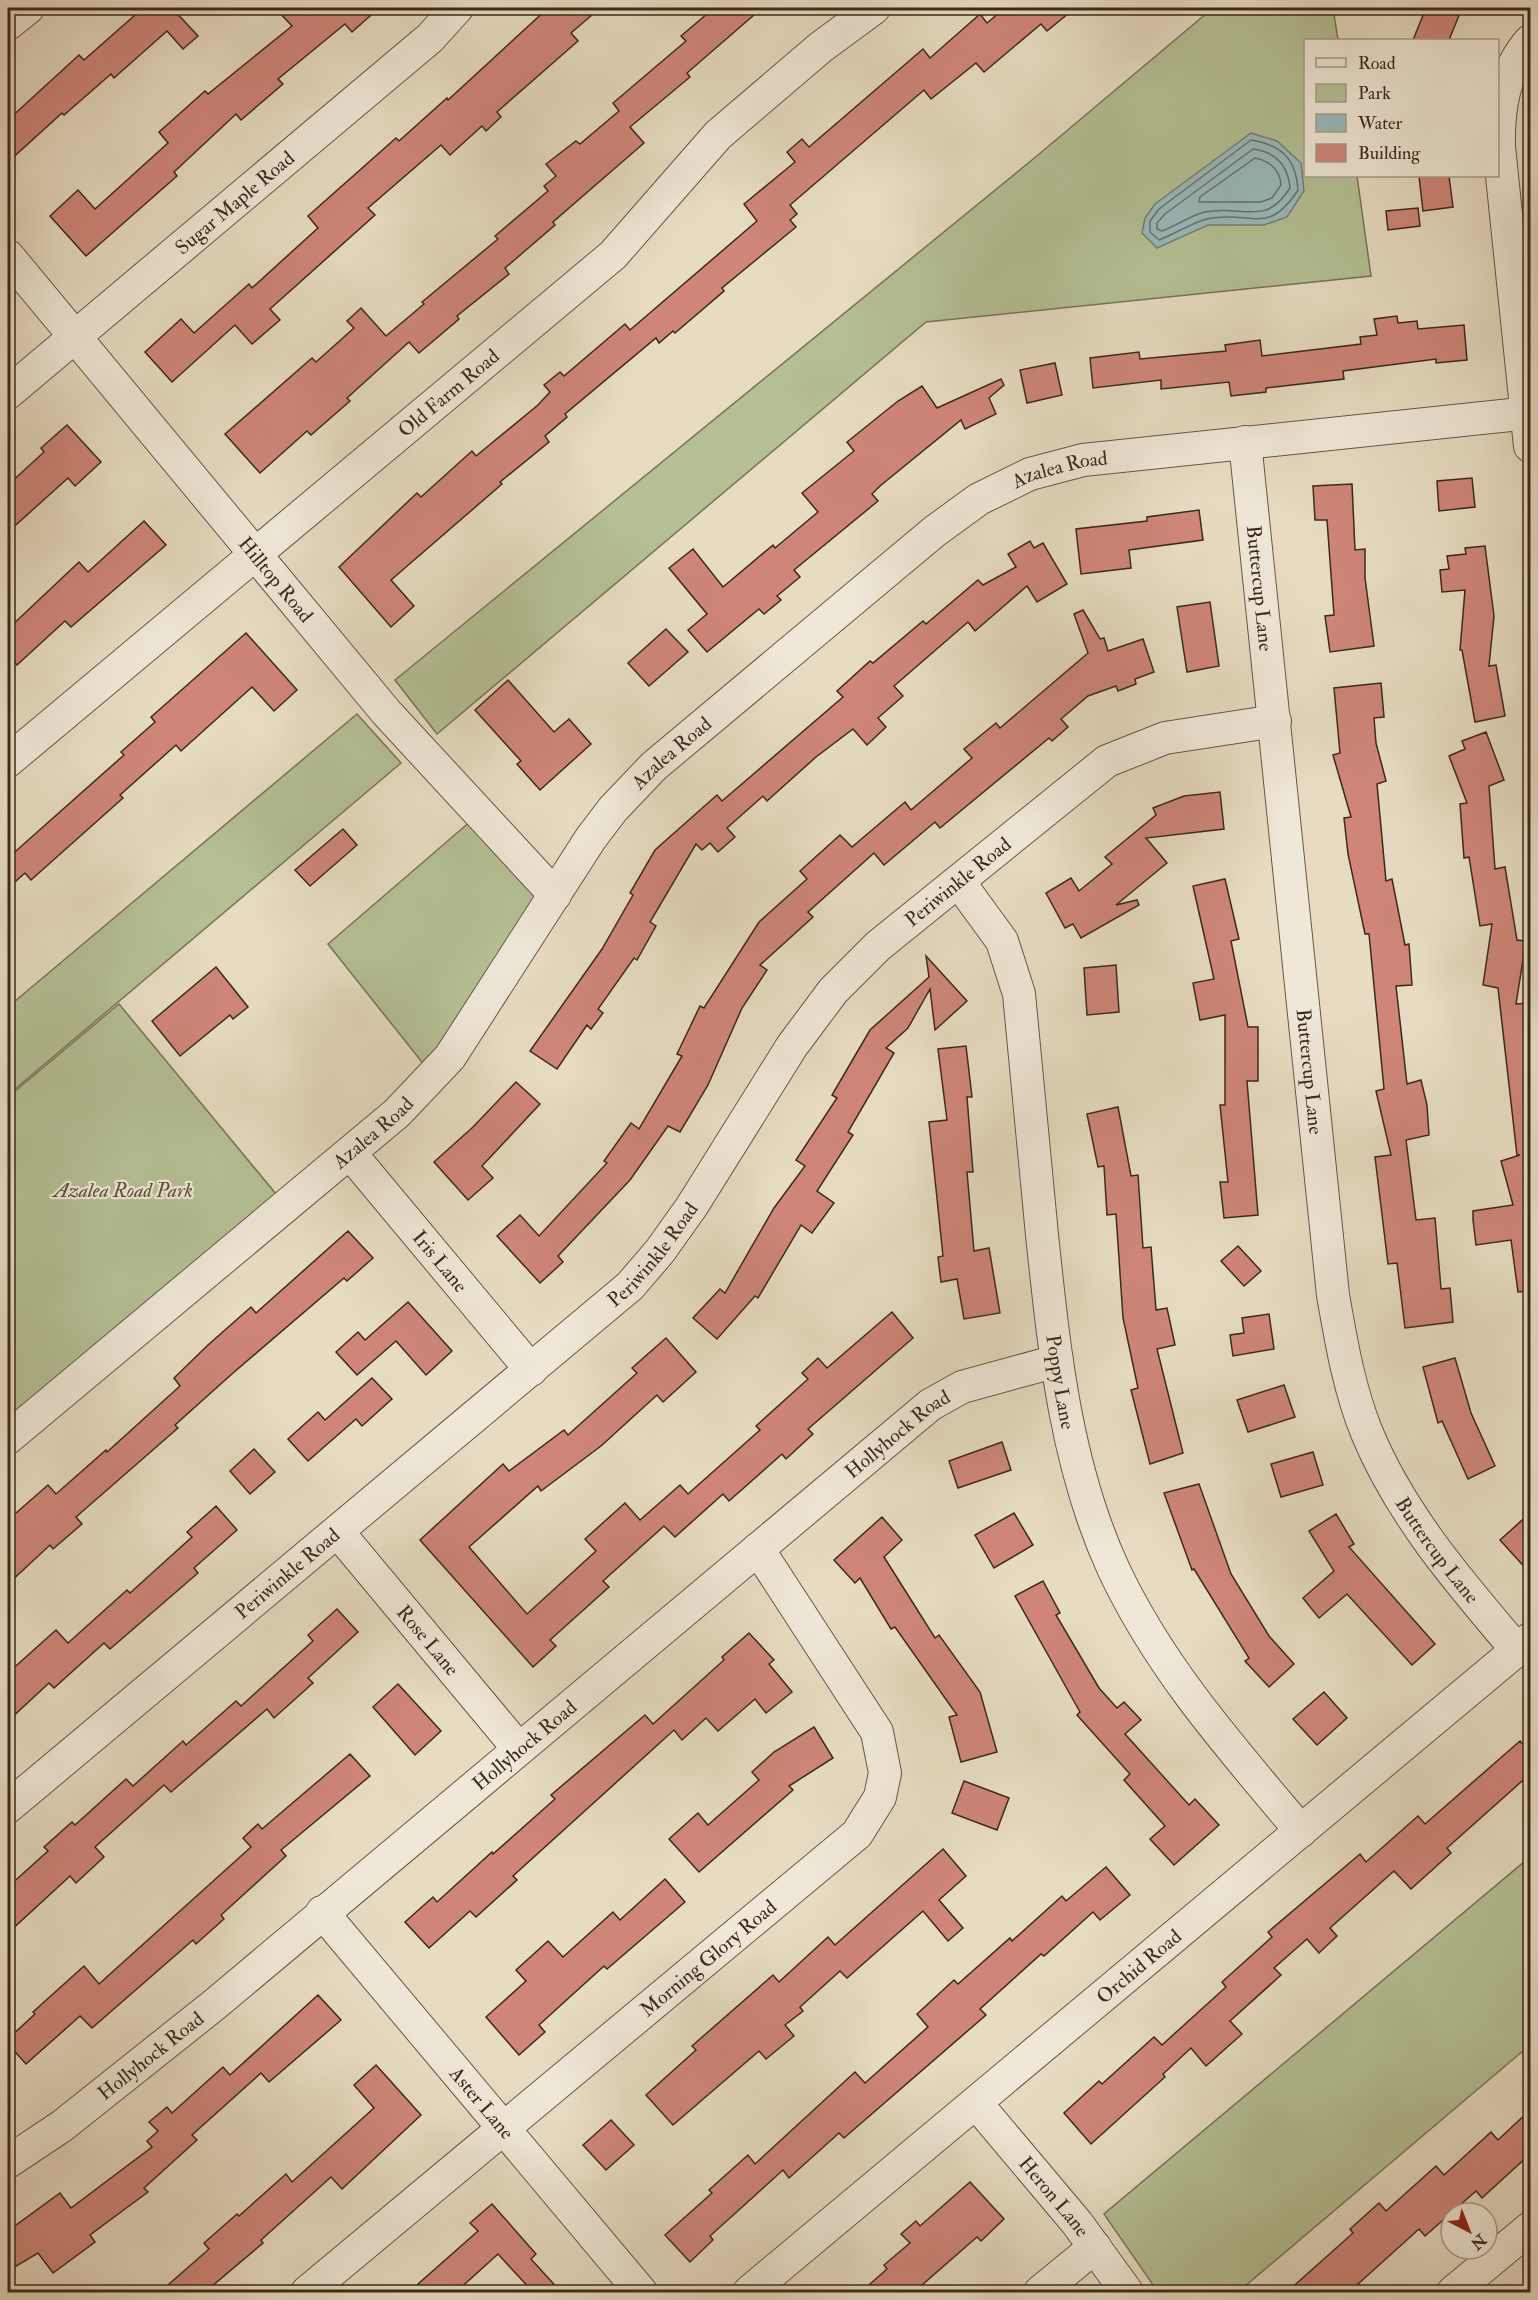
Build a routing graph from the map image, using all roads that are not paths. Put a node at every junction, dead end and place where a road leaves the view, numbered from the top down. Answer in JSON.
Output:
{"nodes":[{"id":1,"x":28,"y":8,"type":"edge"},
{"id":2,"x":457,"y":8,"type":"edge"},
{"id":3,"x":874,"y":8,"type":"edge"},
{"id":4,"x":8,"y":24,"type":"edge"},
{"id":5,"x":1530,"y":41,"type":"edge"},
{"id":6,"x":1499,"y":111,"type":"edge"},
{"id":7,"x":1499,"y":147,"type":"edge"},
{"id":8,"x":8,"y":256,"type":"edge"},
{"id":9,"x":75,"y":337,"type":"junction"},
{"id":10,"x":8,"y":393,"type":"edge"},
{"id":11,"x":1529,"y":413,"type":"edge"},
{"id":12,"x":1245,"y":442,"type":"junction"},
{"id":13,"x":1530,"y":446,"type":"edge"},
{"id":14,"x":255,"y":554,"type":"junction"},
{"id":15,"x":1275,"y":721,"type":"junction"},
{"id":16,"x":8,"y":761,"type":"edge"},
{"id":17,"x":959,"y":882,"type":"junction"},
{"id":18,"x":555,"y":895,"type":"junction"},
{"id":19,"x":350,"y":1153,"type":"junction"},
{"id":20,"x":1057,"y":1361,"type":"junction"},
{"id":21,"x":531,"y":1370,"type":"junction"},
{"id":22,"x":8,"y":1438,"type":"edge"},
{"id":23,"x":338,"y":1532,"type":"junction"},
{"id":24,"x":758,"y":1549,"type":"junction"},
{"id":25,"x":1524,"y":1645,"type":"edge"},
{"id":26,"x":518,"y":1749,"type":"junction"},
{"id":27,"x":8,"y":1807,"type":"edge"},
{"id":28,"x":1301,"y":1831,"type":"junction"},
{"id":29,"x":322,"y":1912,"type":"junction"},
{"id":30,"x":976,"y":2103,"type":"junction"},
{"id":31,"x":503,"y":2128,"type":"junction"},
{"id":32,"x":8,"y":2162,"type":"edge"},
{"id":33,"x":1530,"y":2228,"type":"edge"},
{"id":34,"x":1095,"y":2247,"type":"junction"},
{"id":35,"x":307,"y":2292,"type":"edge"},
{"id":36,"x":641,"y":2292,"type":"edge"},
{"id":37,"x":748,"y":2292,"type":"edge"},
{"id":38,"x":1040,"y":2292,"type":"edge"},
{"id":39,"x":1127,"y":2292,"type":"edge"},
{"id":40,"x":1453,"y":2292,"type":"edge"}],
"edges":[{"from":1,"to":4,"type":"street"},
{"from":2,"to":9,"type":"street","name":"Sugar Maple Road"},
{"from":3,"to":14,"type":"street","name":"Old Farm Road"},
{"from":5,"to":6,"type":"street"},
{"from":7,"to":11,"type":"street"},
{"from":8,"to":9,"type":"street","name":"Hilltop Road"},
{"from":9,"to":10,"type":"street","name":"Sugar Maple Road"},
{"from":9,"to":14,"type":"street","name":"Hilltop Road"},
{"from":11,"to":12,"type":"street","name":"Azalea Road"},
{"from":11,"to":13,"type":"street"},
{"from":12,"to":15,"type":"street","name":"Buttercup Lane"},
{"from":12,"to":18,"type":"street","name":"Azalea Road"},
{"from":14,"to":16,"type":"street","name":"Old Farm Road"},
{"from":14,"to":18,"type":"street","name":"Hilltop Road"},
{"from":15,"to":17,"type":"street","name":"Periwinkle Road"},
{"from":15,"to":25,"type":"street","name":"Buttercup Lane"},
{"from":17,"to":20,"type":"street","name":"Poppy Lane"},
{"from":17,"to":21,"type":"street","name":"Periwinkle Road"},
{"from":18,"to":19,"type":"street","name":"Azalea Road"},
{"from":19,"to":21,"type":"street","name":"Iris Lane"},
{"from":19,"to":22,"type":"street","name":"Azalea Road"},
{"from":20,"to":24,"type":"street","name":"Hollyhock Road"},
{"from":20,"to":28,"type":"street","name":"Poppy Lane"},
{"from":21,"to":23,"type":"street","name":"Periwinkle Road"},
{"from":23,"to":26,"type":"street","name":"Rose Lane"},
{"from":23,"to":27,"type":"street","name":"Periwinkle Road"},
{"from":24,"to":26,"type":"street","name":"Hollyhock Road"},
{"from":24,"to":31,"type":"street","name":"Morning Glory Road"},
{"from":25,"to":28,"type":"street","name":"Orchid Road"},
{"from":26,"to":29,"type":"street","name":"Hollyhock Road"},
{"from":28,"to":30,"type":"street","name":"Orchid Road"},
{"from":29,"to":31,"type":"street","name":"Aster Lane"},
{"from":29,"to":32,"type":"street","name":"Hollyhock Road"},
{"from":30,"to":34,"type":"street","name":"Heron Lane"},
{"from":30,"to":37,"type":"street","name":"Orchid Road"},
{"from":31,"to":35,"type":"street","name":"Morning Glory Road"},
{"from":31,"to":36,"type":"street","name":"Aster Lane"},
{"from":33,"to":40,"type":"street"},
{"from":34,"to":38,"type":"street"},
{"from":34,"to":39,"type":"street","name":"Heron Lane"}]}
